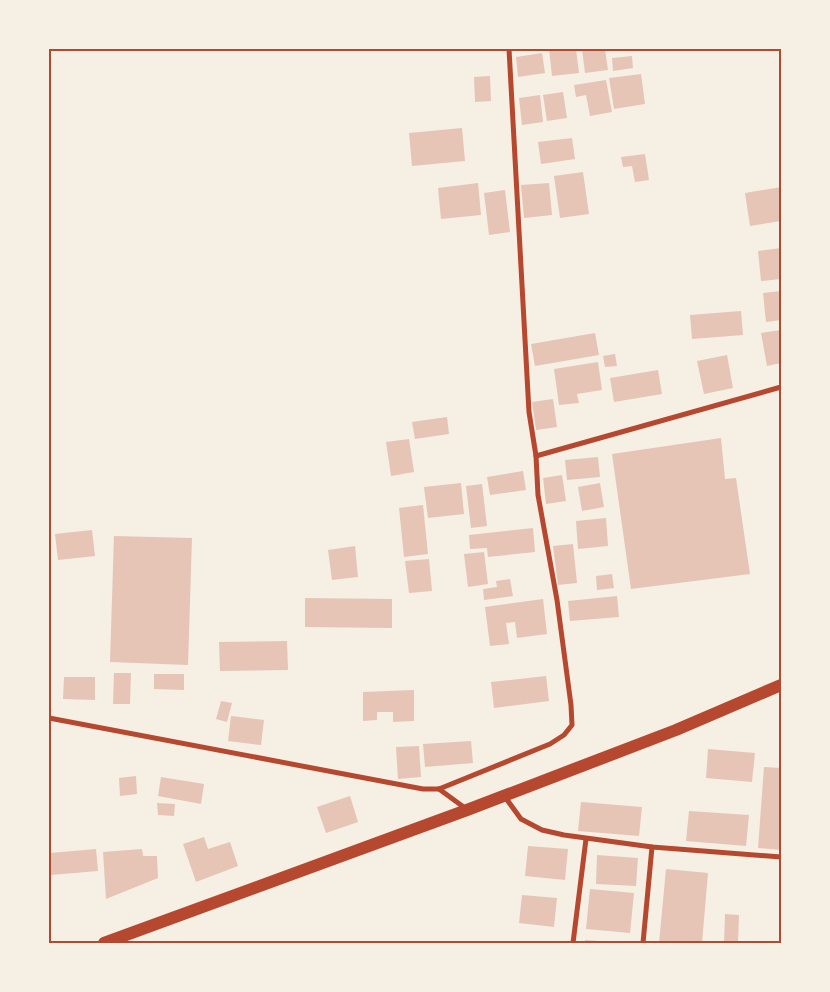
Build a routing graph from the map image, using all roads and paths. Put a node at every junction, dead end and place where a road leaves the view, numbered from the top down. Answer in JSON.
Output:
{"nodes":[{"id":1,"x":509,"y":49,"type":"edge"},
{"id":2,"x":781,"y":387,"type":"edge"},
{"id":3,"x":536,"y":456,"type":"junction"},
{"id":4,"x":781,"y":685,"type":"edge"},
{"id":5,"x":49,"y":718,"type":"edge"},
{"id":6,"x":439,"y":789,"type":"junction"},
{"id":7,"x":504,"y":796,"type":"junction"},
{"id":8,"x":467,"y":810,"type":"junction"},
{"id":9,"x":586,"y":839,"type":"junction"},
{"id":10,"x":652,"y":847,"type":"junction"},
{"id":11,"x":781,"y":857,"type":"edge"},
{"id":12,"x":104,"y":943,"type":"edge"},
{"id":13,"x":573,"y":943,"type":"edge"},
{"id":14,"x":643,"y":943,"type":"edge"}],
"edges":[{"from":1,"to":3,"type":"street"},
{"from":2,"to":3,"type":"street"},
{"from":3,"to":6,"type":"street"},
{"from":4,"to":7,"type":"main road"},
{"from":5,"to":6,"type":"street"},
{"from":6,"to":8,"type":"street"},
{"from":7,"to":8,"type":"main road"},
{"from":7,"to":9,"type":"street"},
{"from":8,"to":12,"type":"main road"},
{"from":9,"to":10,"type":"street"},
{"from":9,"to":13,"type":"street"},
{"from":10,"to":11,"type":"street"},
{"from":10,"to":14,"type":"street"}]}
